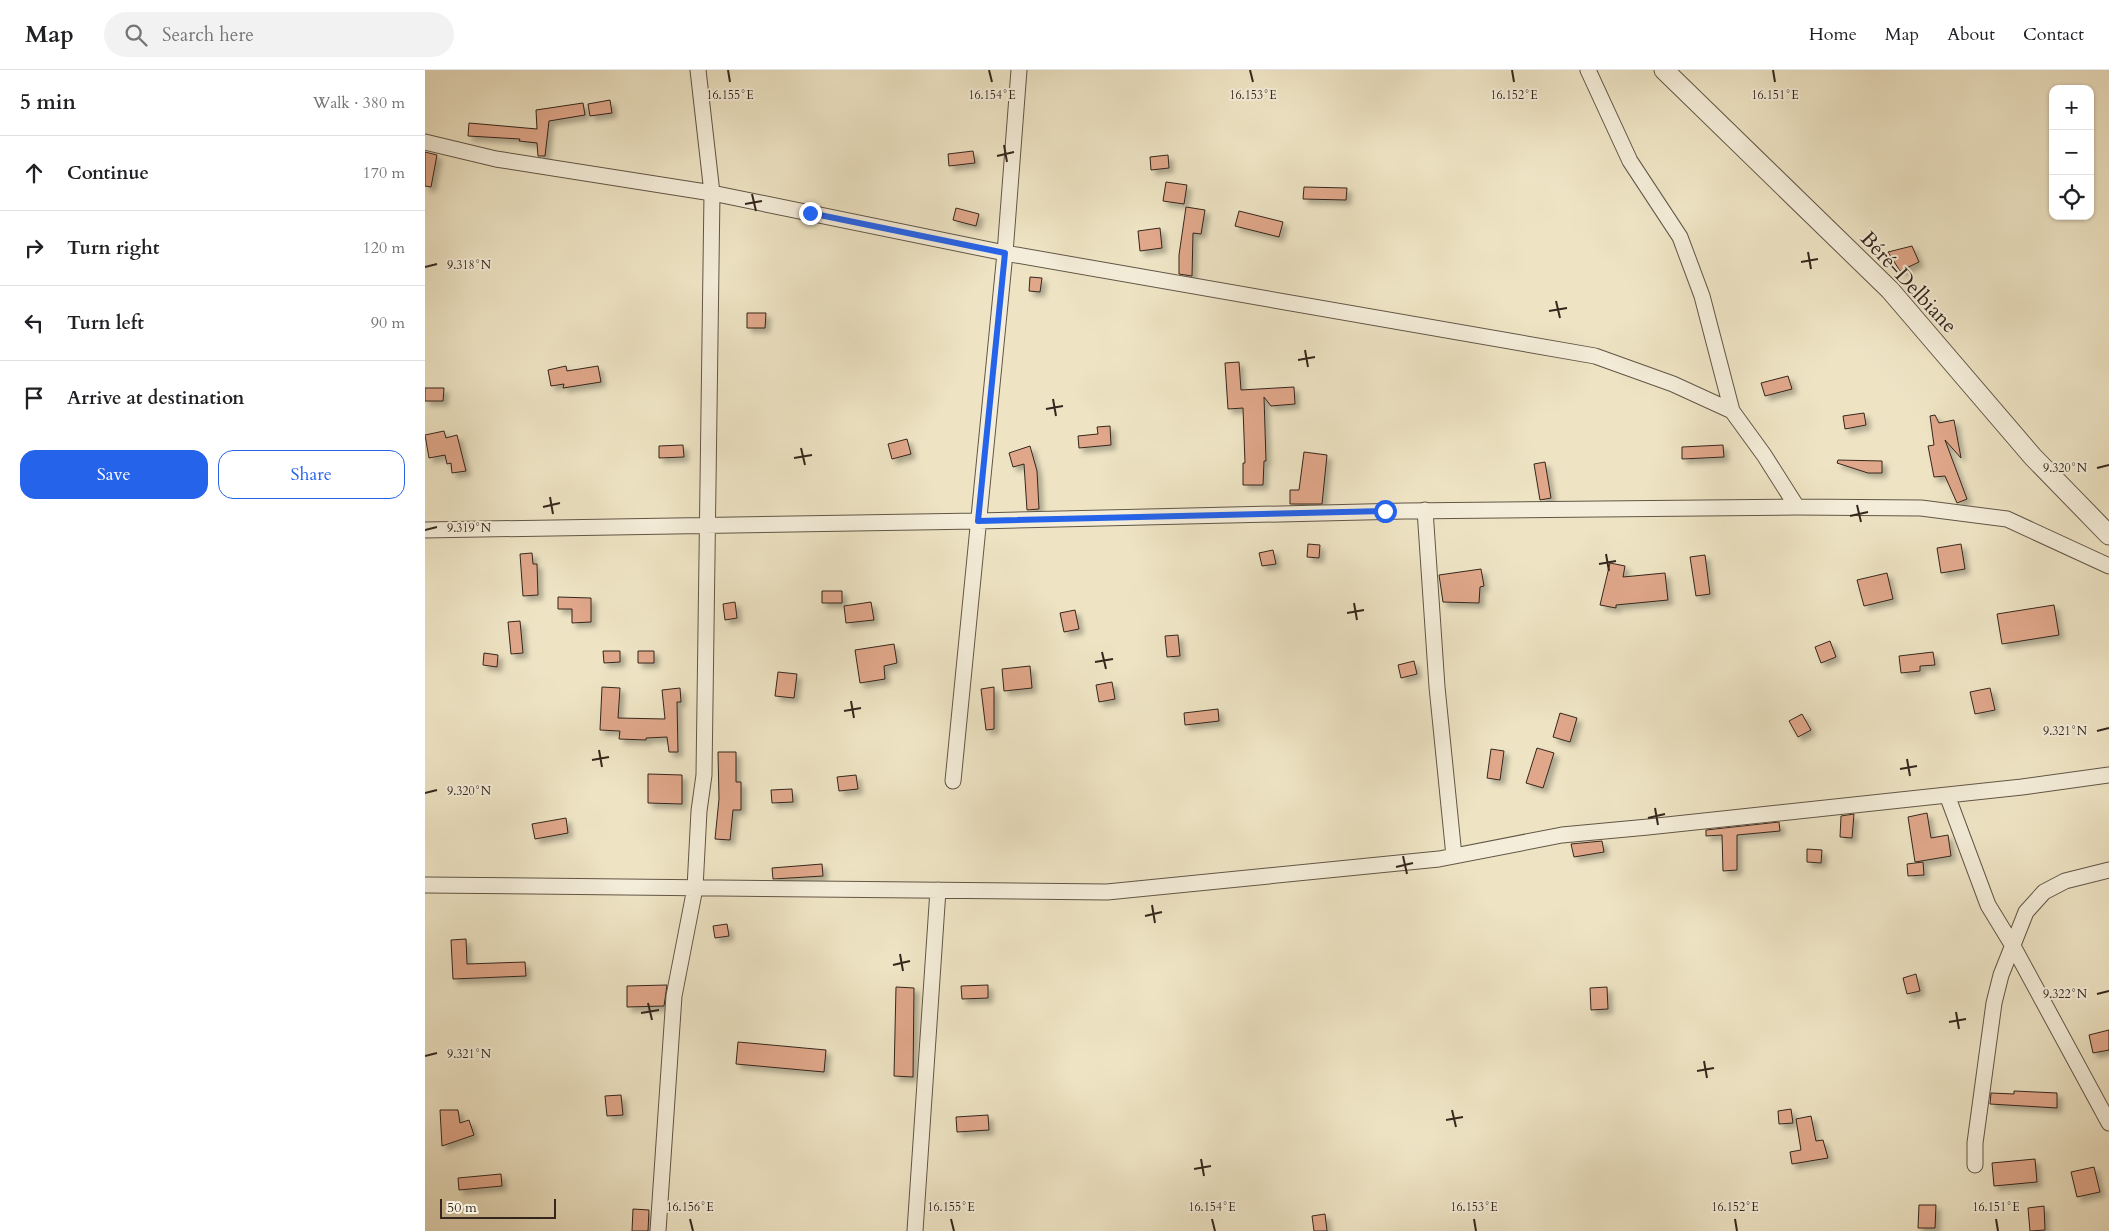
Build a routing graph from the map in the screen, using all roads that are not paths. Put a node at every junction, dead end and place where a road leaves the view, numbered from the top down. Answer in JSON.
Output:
{"nodes":[{"id":1,"x":698,"y":70,"type":"edge"},
{"id":2,"x":1019,"y":70,"type":"edge"},
{"id":3,"x":1587,"y":70,"type":"edge"},
{"id":4,"x":1664,"y":70,"type":"edge"},
{"id":5,"x":425,"y":142,"type":"edge"},
{"id":6,"x":712,"y":193,"type":"junction"},
{"id":7,"x":1005,"y":253,"type":"junction"},
{"id":8,"x":1732,"y":411,"type":"junction"},
{"id":9,"x":1797,"y":507,"type":"junction"},
{"id":10,"x":1425,"y":510,"type":"junction"},
{"id":11,"x":978,"y":521,"type":"junction"},
{"id":12,"x":707,"y":524,"type":"junction"},
{"id":13,"x":425,"y":530,"type":"edge"},
{"id":14,"x":2109,"y":535,"type":"edge"},
{"id":15,"x":2109,"y":566,"type":"edge"},
{"id":16,"x":2109,"y":776,"type":"edge"},
{"id":17,"x":953,"y":781,"type":"dead end"},
{"id":18,"x":1947,"y":795,"type":"junction"},
{"id":19,"x":1454,"y":856,"type":"junction"},
{"id":20,"x":2109,"y":870,"type":"edge"},
{"id":21,"x":425,"y":885,"type":"edge"},
{"id":22,"x":695,"y":888,"type":"junction"},
{"id":23,"x":938,"y":890,"type":"junction"},
{"id":24,"x":2013,"y":946,"type":"junction"},
{"id":25,"x":2109,"y":1123,"type":"edge"},
{"id":26,"x":1975,"y":1165,"type":"dead end"},
{"id":27,"x":658,"y":1231,"type":"edge"},
{"id":28,"x":915,"y":1231,"type":"edge"}],
"edges":[{"from":1,"to":6,"type":"street"},
{"from":2,"to":7,"type":"street"},
{"from":3,"to":8,"type":"street"},
{"from":4,"to":14,"type":"street","name":"Béré-Delbiane"},
{"from":5,"to":6,"type":"street"},
{"from":6,"to":7,"type":"street"},
{"from":6,"to":12,"type":"street"},
{"from":7,"to":8,"type":"street"},
{"from":7,"to":11,"type":"street"},
{"from":8,"to":9,"type":"street"},
{"from":9,"to":10,"type":"street"},
{"from":9,"to":15,"type":"street"},
{"from":10,"to":11,"type":"street"},
{"from":10,"to":19,"type":"street"},
{"from":11,"to":12,"type":"street"},
{"from":11,"to":17,"type":"street"},
{"from":12,"to":13,"type":"street"},
{"from":12,"to":22,"type":"street"},
{"from":16,"to":18,"type":"street"},
{"from":18,"to":19,"type":"street"},
{"from":18,"to":24,"type":"street"},
{"from":19,"to":23,"type":"street"},
{"from":20,"to":24,"type":"street"},
{"from":21,"to":22,"type":"street"},
{"from":22,"to":23,"type":"street"},
{"from":22,"to":27,"type":"street"},
{"from":23,"to":28,"type":"street"},
{"from":24,"to":25,"type":"street"},
{"from":24,"to":26,"type":"street"}]}
